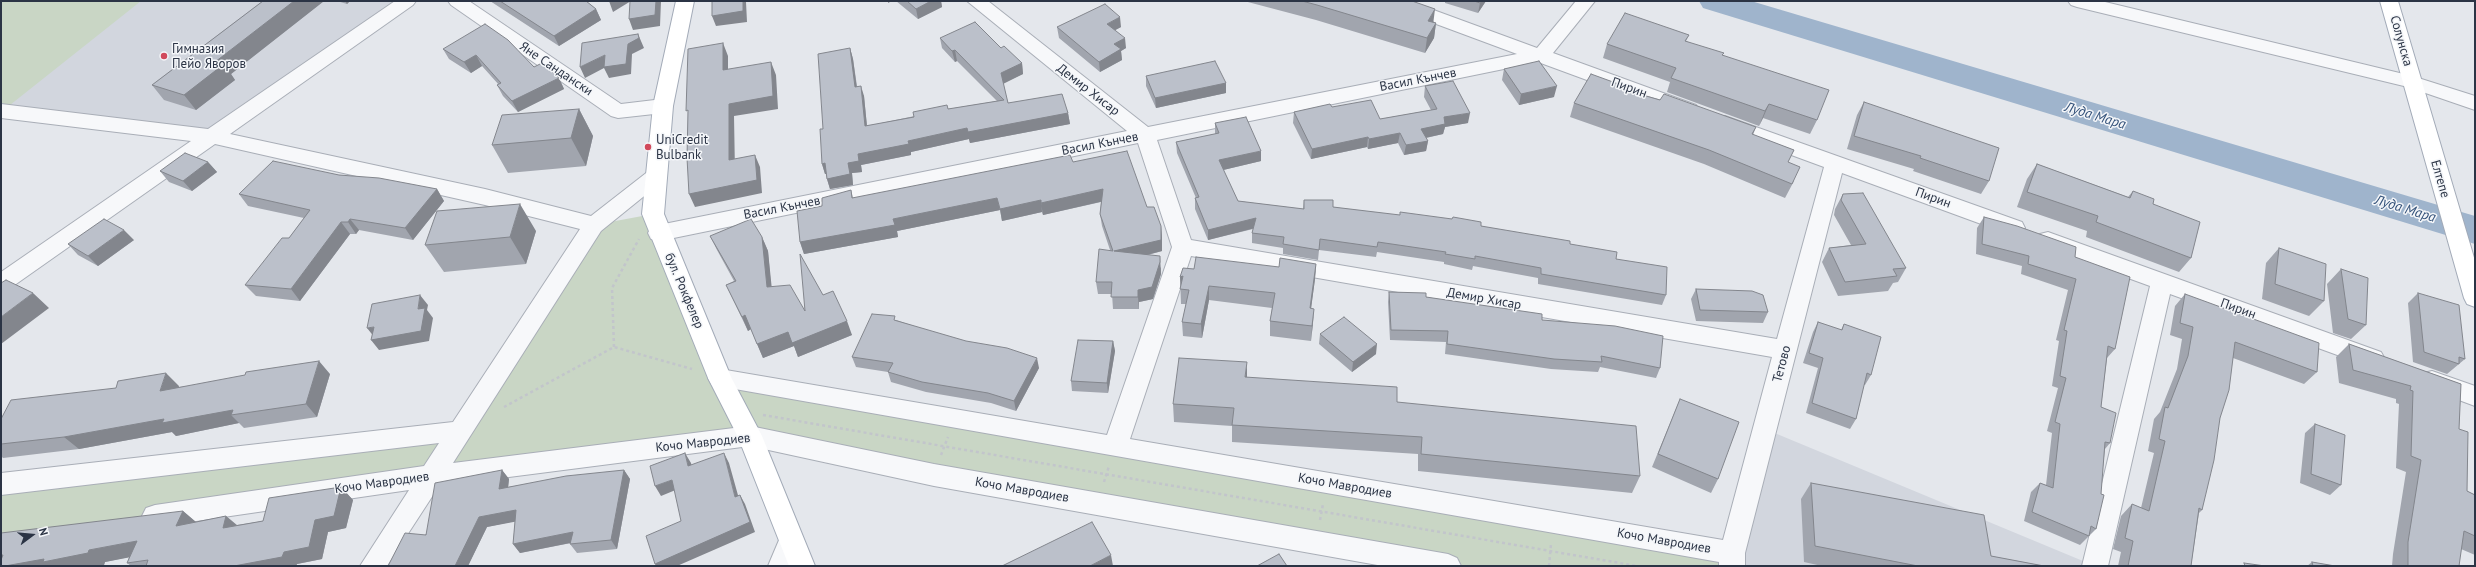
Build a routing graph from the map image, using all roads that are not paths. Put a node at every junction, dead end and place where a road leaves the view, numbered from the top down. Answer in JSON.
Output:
{"nodes":[{"id":1,"x":407,"y":1,"type":"edge"},
{"id":2,"x":457,"y":1,"type":"edge"},
{"id":3,"x":685,"y":1,"type":"edge"},
{"id":4,"x":976,"y":1,"type":"edge"},
{"id":5,"x":1392,"y":1,"type":"edge"},
{"id":6,"x":1586,"y":1,"type":"edge"},
{"id":7,"x":2077,"y":1,"type":"edge"},
{"id":8,"x":2389,"y":1,"type":"edge"},
{"id":9,"x":2131,"y":7,"type":"edge"},
{"id":10,"x":1541,"y":55,"type":"junction"},
{"id":11,"x":2412,"y":82,"type":"junction"},
{"id":12,"x":2475,"y":103,"type":"edge"},
{"id":13,"x":663,"y":106,"type":"junction"},
{"id":14,"x":1,"y":111,"type":"edge"},
{"id":15,"x":1145,"y":135,"type":"junction"},
{"id":16,"x":213,"y":137,"type":"junction"},
{"id":17,"x":1836,"y":163,"type":"junction"},
{"id":18,"x":656,"y":175,"type":"junction"},
{"id":19,"x":656,"y":224,"type":"junction"},
{"id":20,"x":594,"y":225,"type":"junction"},
{"id":21,"x":1183,"y":247,"type":"junction"},
{"id":22,"x":2162,"y":282,"type":"junction"},
{"id":23,"x":1,"y":283,"type":"edge"},
{"id":24,"x":2475,"y":298,"type":"edge"},
{"id":25,"x":1786,"y":350,"type":"junction"},
{"id":26,"x":2393,"y":366,"type":"edge"},
{"id":27,"x":2415,"y":374,"type":"edge"},
{"id":28,"x":720,"y":378,"type":"junction"},
{"id":29,"x":2475,"y":396,"type":"edge"},
{"id":30,"x":459,"y":431,"type":"junction"},
{"id":31,"x":750,"y":436,"type":"junction"},
{"id":32,"x":1116,"y":446,"type":"junction"},
{"id":33,"x":431,"y":476,"type":"junction"},
{"id":34,"x":1,"y":484,"type":"edge"},
{"id":35,"x":133,"y":519,"type":"edge"},
{"id":36,"x":791,"y":541,"type":"junction"},
{"id":37,"x":1732,"y":559,"type":"edge"},
{"id":38,"x":373,"y":566,"type":"edge"},
{"id":39,"x":780,"y":566,"type":"edge"},
{"id":40,"x":802,"y":566,"type":"edge"},
{"id":41,"x":1448,"y":566,"type":"edge"},
{"id":42,"x":2095,"y":566,"type":"edge"}],
"edges":[{"from":1,"to":16,"type":"street"},
{"from":2,"to":13,"type":"street","name":"Яне Сандански"},
{"from":3,"to":13,"type":"main road","name":"бул. Рокфелер"},
{"from":4,"to":15,"type":"street","name":"Демир Хисар"},
{"from":5,"to":10,"type":"street","name":"Пирин"},
{"from":6,"to":10,"type":"street"},
{"from":7,"to":9,"type":"street"},
{"from":8,"to":11,"type":"main road","name":"Солунска"},
{"from":9,"to":11,"type":"street"},
{"from":10,"to":15,"type":"street","name":"Васил Кънчев"},
{"from":10,"to":17,"type":"street","name":"Пирин"},
{"from":11,"to":12,"type":"street"},
{"from":11,"to":24,"type":"main road","name":"Елтепе"},
{"from":13,"to":18,"type":"main road","name":"бул. Рокфелер"},
{"from":14,"to":16,"type":"street"},
{"from":15,"to":19,"type":"street","name":"Васил Кънчев"},
{"from":15,"to":21,"type":"street"},
{"from":16,"to":20,"type":"street"},
{"from":16,"to":23,"type":"street"},
{"from":17,"to":22,"type":"street","name":"Пирин"},
{"from":17,"to":25,"type":"street","name":"Тетово"},
{"from":18,"to":19,"type":"main road","name":"бул. Рокфелер"},
{"from":18,"to":20,"type":"street"},
{"from":19,"to":28,"type":"main road","name":"бул. Рокфелер"},
{"from":20,"to":30,"type":"street"},
{"from":21,"to":25,"type":"street","name":"Демир Хисар"},
{"from":21,"to":32,"type":"street"},
{"from":22,"to":26,"type":"street","name":"Пирин"},
{"from":22,"to":42,"type":"street"},
{"from":25,"to":37,"type":"street","name":"Тетово"},
{"from":27,"to":29,"type":"street"},
{"from":28,"to":31,"type":"main road","name":"бул. Рокфелер"},
{"from":28,"to":32,"type":"street","name":"Кочо Мавродиев"},
{"from":30,"to":33,"type":"street"},
{"from":30,"to":34,"type":"street"},
{"from":31,"to":33,"type":"street","name":"Кочо Мавродиев"},
{"from":31,"to":36,"type":"main road","name":"бул. Рокфелер"},
{"from":31,"to":41,"type":"street","name":"Кочо Мавродиев"},
{"from":32,"to":37,"type":"street","name":"Кочо Мавродиев"},
{"from":33,"to":35,"type":"street","name":"Кочо Мавродиев"},
{"from":33,"to":38,"type":"street"},
{"from":36,"to":39,"type":"street"},
{"from":36,"to":40,"type":"main road","name":"бул. Рокфелер"}]}
